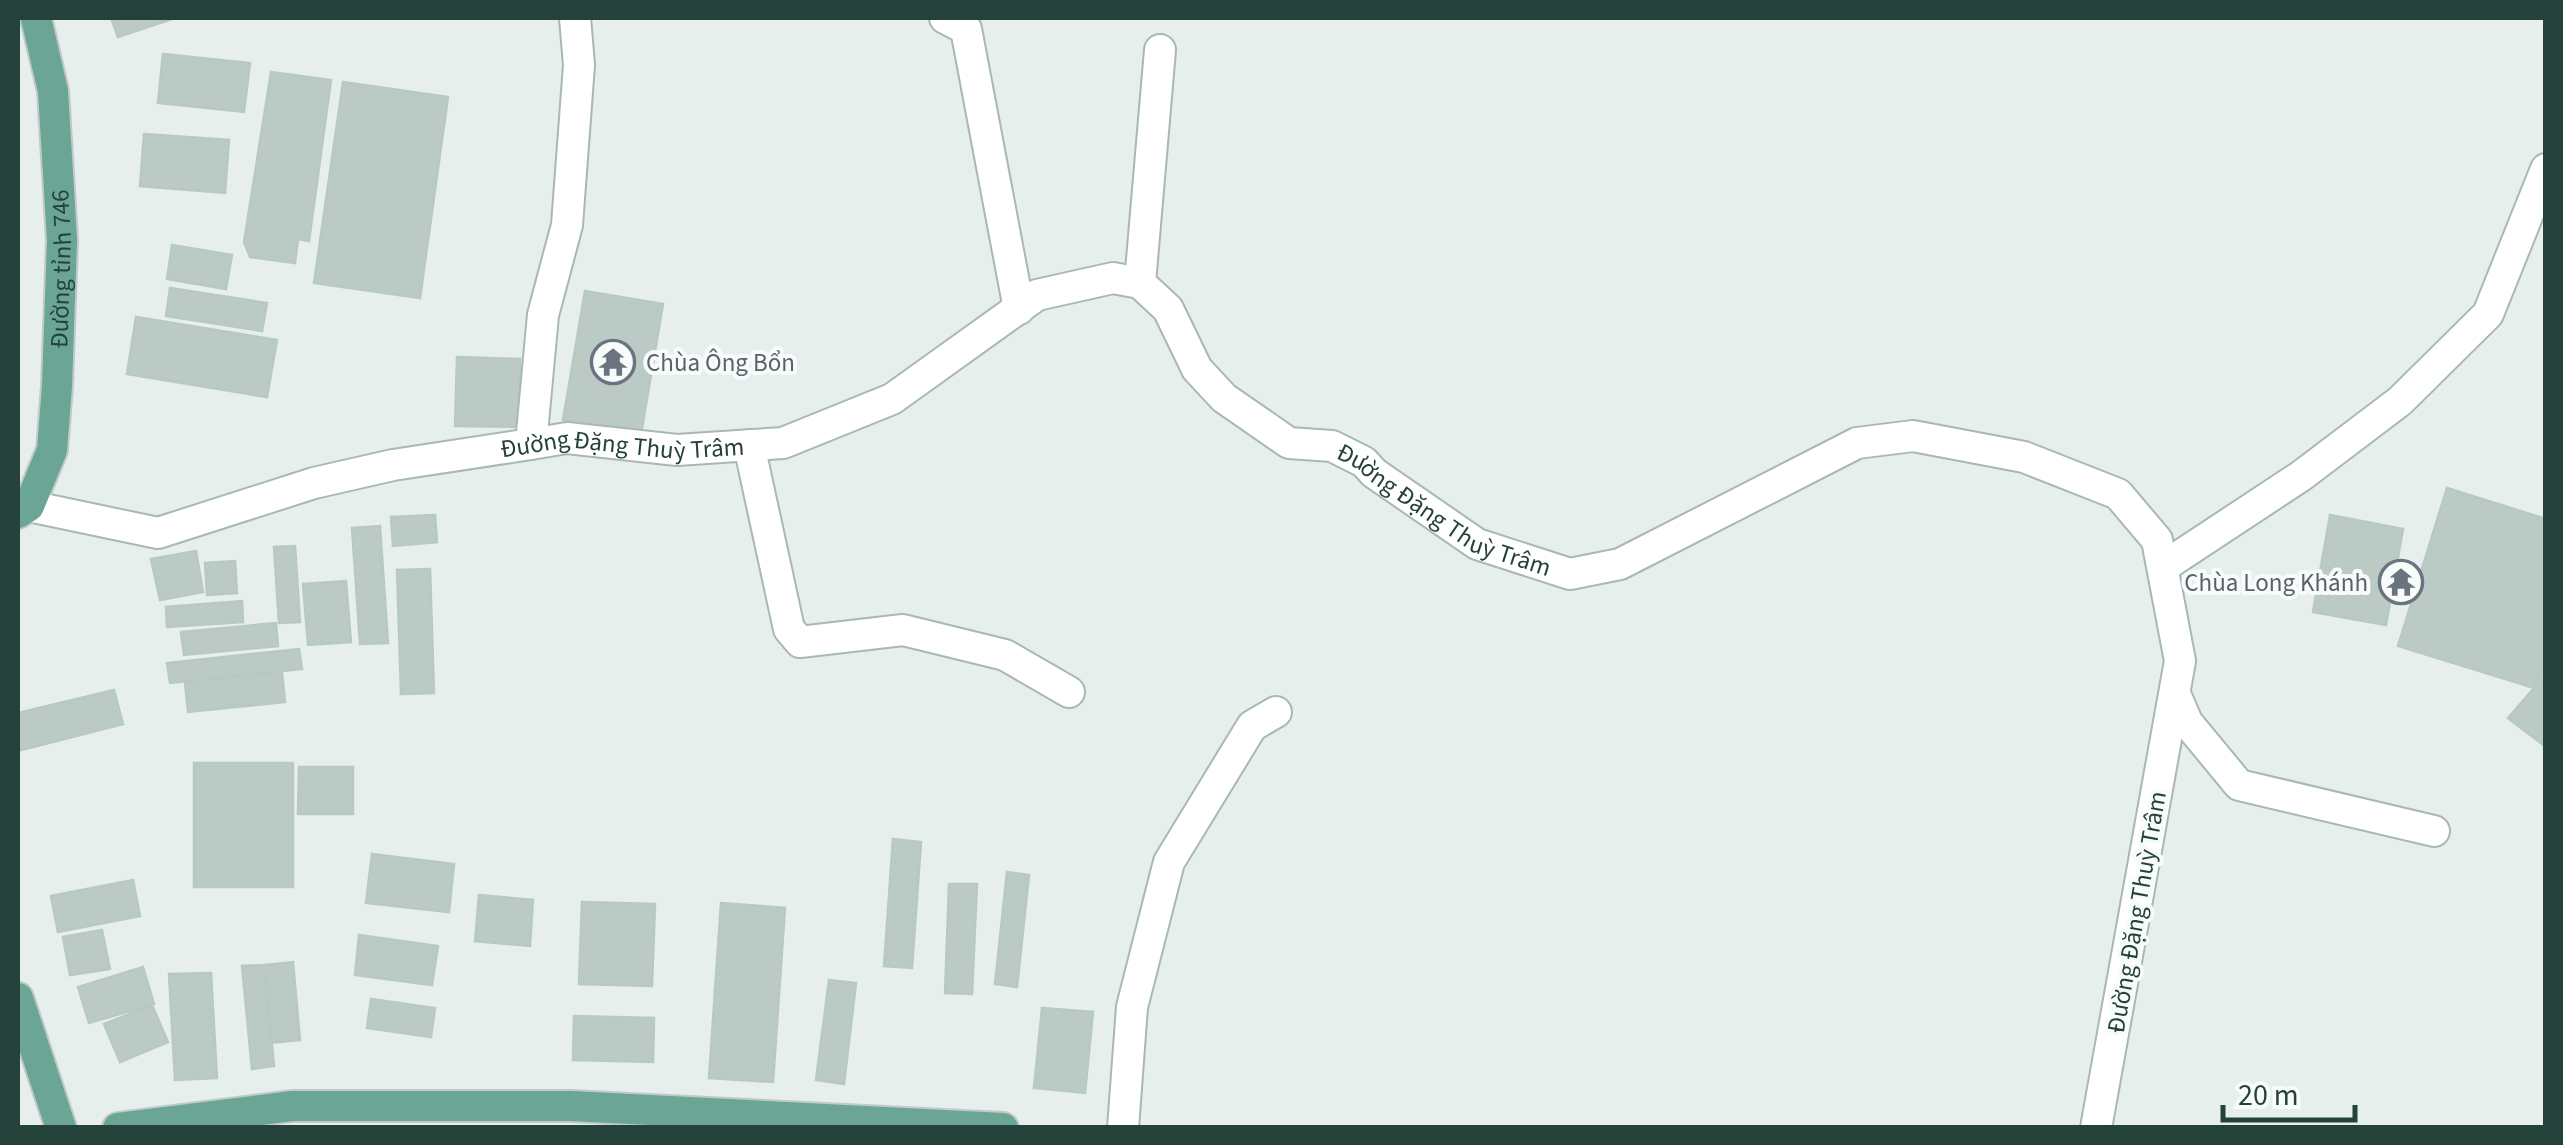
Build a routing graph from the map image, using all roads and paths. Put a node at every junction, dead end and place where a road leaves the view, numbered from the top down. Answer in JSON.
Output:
{"nodes":[{"id":1,"x":36,"y":18,"type":"edge"},
{"id":2,"x":575,"y":18,"type":"edge"},
{"id":3,"x":945,"y":18,"type":"edge"},
{"id":4,"x":1160,"y":50,"type":"dead end"},
{"id":5,"x":2546,"y":169,"type":"edge"},
{"id":6,"x":1140,"y":283,"type":"junction"},
{"id":7,"x":1019,"y":308,"type":"junction"},
{"id":8,"x":531,"y":444,"type":"junction"},
{"id":9,"x":749,"y":445,"type":"junction"},
{"id":10,"x":23,"y":509,"type":"edge"},
{"id":11,"x":2164,"y":567,"type":"junction"},
{"id":12,"x":1070,"y":692,"type":"dead end"},
{"id":13,"x":2175,"y":694,"type":"junction"},
{"id":14,"x":1276,"y":712,"type":"dead end"},
{"id":15,"x":2434,"y":831,"type":"dead end"},
{"id":16,"x":18,"y":998,"type":"edge"},
{"id":17,"x":61,"y":1128,"type":"edge"},
{"id":18,"x":118,"y":1128,"type":"edge"},
{"id":19,"x":1003,"y":1128,"type":"edge"},
{"id":20,"x":1123,"y":1128,"type":"edge"},
{"id":21,"x":2096,"y":1128,"type":"edge"}],
"edges":[{"from":1,"to":10,"type":"main road","name":"Đường tỉnh 746"},
{"from":2,"to":8,"type":"street"},
{"from":3,"to":7,"type":"street"},
{"from":4,"to":6,"type":"street"},
{"from":5,"to":11,"type":"street"},
{"from":6,"to":7,"type":"street","name":"Đường Đặng Thuỳ Trâm"},
{"from":6,"to":11,"type":"street","name":"Đường Đặng Thuỳ Trâm"},
{"from":7,"to":9,"type":"street","name":"Đường Đặng Thuỳ Trâm"},
{"from":8,"to":9,"type":"street","name":"Đường Đặng Thuỳ Trâm"},
{"from":8,"to":10,"type":"street","name":"Đường Đặng Thuỳ Trâm"},
{"from":9,"to":12,"type":"street"},
{"from":11,"to":13,"type":"street","name":"Đường Đặng Thuỳ Trâm"},
{"from":13,"to":15,"type":"street"},
{"from":13,"to":21,"type":"street","name":"Đường Đặng Thuỳ Trâm"},
{"from":14,"to":20,"type":"street"},
{"from":16,"to":17,"type":"main road"},
{"from":18,"to":19,"type":"main road"}]}
